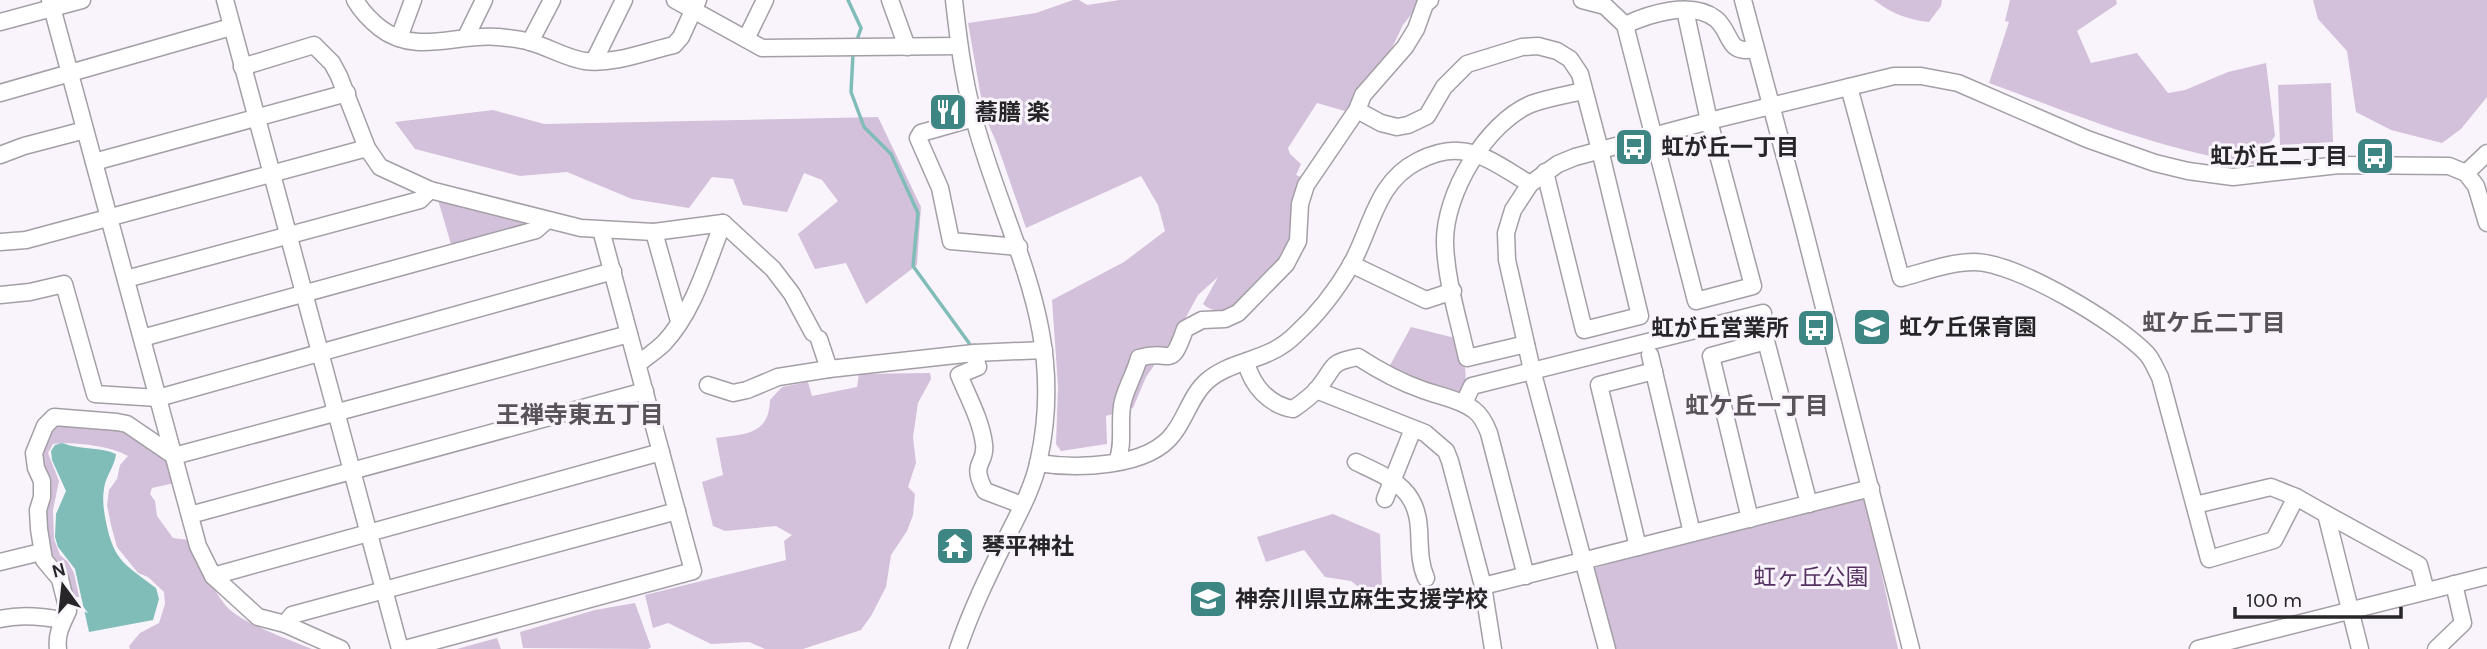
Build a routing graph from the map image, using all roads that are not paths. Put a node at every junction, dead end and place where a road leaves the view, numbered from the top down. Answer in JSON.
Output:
{"nodes":[{"id":1,"x":82,"y":0,"type":"edge"},
{"id":2,"x":225,"y":0,"type":"edge"},
{"id":3,"x":355,"y":0,"type":"edge"},
{"id":4,"x":413,"y":0,"type":"edge"},
{"id":5,"x":484,"y":0,"type":"edge"},
{"id":6,"x":552,"y":0,"type":"edge"},
{"id":7,"x":624,"y":0,"type":"edge"},
{"id":8,"x":675,"y":0,"type":"edge"},
{"id":9,"x":765,"y":0,"type":"edge"},
{"id":10,"x":890,"y":0,"type":"edge"},
{"id":11,"x":954,"y":0,"type":"edge"},
{"id":12,"x":1430,"y":0,"type":"edge"},
{"id":13,"x":1582,"y":0,"type":"edge"},
{"id":14,"x":1743,"y":0,"type":"edge"},
{"id":15,"x":51,"y":4,"type":"edge"},
{"id":16,"x":696,"y":5,"type":"edge"},
{"id":17,"x":1685,"y":10,"type":"junction"},
{"id":18,"x":0,"y":22,"type":"edge"},
{"id":19,"x":1625,"y":25,"type":"junction"},
{"id":20,"x":231,"y":27,"type":"junction"},
{"id":21,"x":466,"y":37,"type":"junction"},
{"id":22,"x":399,"y":38,"type":"junction"},
{"id":23,"x":746,"y":39,"type":"junction"},
{"id":24,"x":530,"y":42,"type":"junction"},
{"id":25,"x":959,"y":46,"type":"junction"},
{"id":26,"x":907,"y":47,"type":"junction"},
{"id":27,"x":1755,"y":49,"type":"junction"},
{"id":28,"x":594,"y":61,"type":"junction"},
{"id":29,"x":242,"y":67,"type":"junction"},
{"id":30,"x":69,"y":73,"type":"junction"},
{"id":31,"x":1849,"y":87,"type":"junction"},
{"id":32,"x":1583,"y":91,"type":"junction"},
{"id":33,"x":0,"y":93,"type":"edge"},
{"id":34,"x":347,"y":93,"type":"junction"},
{"id":35,"x":1773,"y":106,"type":"junction"},
{"id":36,"x":1357,"y":110,"type":"junction"},
{"id":37,"x":256,"y":117,"type":"junction"},
{"id":38,"x":974,"y":118,"type":"junction"},
{"id":39,"x":1709,"y":121,"type":"junction"},
{"id":40,"x":85,"y":130,"type":"junction"},
{"id":41,"x":1655,"y":136,"type":"junction"},
{"id":42,"x":367,"y":148,"type":"junction"},
{"id":43,"x":1600,"y":149,"type":"junction"},
{"id":44,"x":2487,"y":153,"type":"edge"},
{"id":45,"x":0,"y":155,"type":"edge"},
{"id":46,"x":1475,"y":155,"type":"junction"},
{"id":47,"x":94,"y":162,"type":"junction"},
{"id":48,"x":1545,"y":172,"type":"junction"},
{"id":49,"x":2466,"y":173,"type":"junction"},
{"id":50,"x":271,"y":174,"type":"junction"},
{"id":51,"x":1530,"y":184,"type":"junction"},
{"id":52,"x":430,"y":190,"type":"junction"},
{"id":53,"x":109,"y":218,"type":"junction"},
{"id":54,"x":546,"y":221,"type":"junction"},
{"id":55,"x":723,"y":223,"type":"junction"},
{"id":56,"x":2487,"y":223,"type":"edge"},
{"id":57,"x":601,"y":229,"type":"junction"},
{"id":58,"x":654,"y":232,"type":"junction"},
{"id":59,"x":288,"y":236,"type":"junction"},
{"id":60,"x":0,"y":242,"type":"edge"},
{"id":61,"x":1019,"y":247,"type":"junction"},
{"id":62,"x":1351,"y":264,"type":"junction"},
{"id":63,"x":612,"y":271,"type":"junction"},
{"id":64,"x":126,"y":279,"type":"junction"},
{"id":65,"x":1452,"y":291,"type":"junction"},
{"id":66,"x":303,"y":294,"type":"junction"},
{"id":67,"x":0,"y":295,"type":"edge"},
{"id":68,"x":1763,"y":313,"type":"dead end"},
{"id":69,"x":679,"y":321,"type":"junction"},
{"id":70,"x":629,"y":334,"type":"junction"},
{"id":71,"x":142,"y":338,"type":"junction"},
{"id":72,"x":1526,"y":344,"type":"junction"},
{"id":73,"x":1044,"y":350,"type":"junction"},
{"id":74,"x":319,"y":352,"type":"junction"},
{"id":75,"x":974,"y":353,"type":"junction"},
{"id":76,"x":1246,"y":362,"type":"junction"},
{"id":77,"x":638,"y":364,"type":"junction"},
{"id":78,"x":829,"y":369,"type":"junction"},
{"id":79,"x":1532,"y":370,"type":"junction"},
{"id":80,"x":708,"y":385,"type":"dead end"},
{"id":81,"x":1316,"y":390,"type":"junction"},
{"id":82,"x":645,"y":391,"type":"junction"},
{"id":83,"x":158,"y":398,"type":"junction"},
{"id":84,"x":1464,"y":403,"type":"junction"},
{"id":85,"x":335,"y":413,"type":"junction"},
{"id":86,"x":1413,"y":429,"type":"junction"},
{"id":87,"x":661,"y":452,"type":"junction"},
{"id":88,"x":174,"y":456,"type":"junction"},
{"id":89,"x":1118,"y":462,"type":"junction"},
{"id":90,"x":1356,"y":462,"type":"dead end"},
{"id":91,"x":1038,"y":463,"type":"junction"},
{"id":92,"x":351,"y":471,"type":"junction"},
{"id":93,"x":1393,"y":480,"type":"junction"},
{"id":94,"x":1871,"y":488,"type":"junction"},
{"id":95,"x":2296,"y":497,"type":"junction"},
{"id":96,"x":1385,"y":499,"type":"dead end"},
{"id":97,"x":1809,"y":504,"type":"junction"},
{"id":98,"x":1022,"y":505,"type":"junction"},
{"id":99,"x":2195,"y":505,"type":"junction"},
{"id":100,"x":677,"y":511,"type":"junction"},
{"id":101,"x":2326,"y":514,"type":"junction"},
{"id":102,"x":190,"y":515,"type":"junction"},
{"id":103,"x":1750,"y":519,"type":"junction"},
{"id":104,"x":368,"y":533,"type":"junction"},
{"id":105,"x":1692,"y":533,"type":"junction"},
{"id":106,"x":1638,"y":547,"type":"junction"},
{"id":107,"x":41,"y":552,"type":"junction"},
{"id":108,"x":1582,"y":561,"type":"junction"},
{"id":109,"x":0,"y":562,"type":"edge"},
{"id":110,"x":213,"y":576,"type":"junction"},
{"id":111,"x":1526,"y":576,"type":"junction"},
{"id":112,"x":2487,"y":576,"type":"edge"},
{"id":113,"x":1426,"y":578,"type":"dead end"},
{"id":114,"x":2454,"y":584,"type":"junction"},
{"id":115,"x":1483,"y":586,"type":"junction"},
{"id":116,"x":384,"y":591,"type":"junction"},
{"id":117,"x":2426,"y":591,"type":"junction"},
{"id":118,"x":2350,"y":611,"type":"junction"},
{"id":119,"x":0,"y":619,"type":"edge"},
{"id":120,"x":62,"y":620,"type":"junction"},
{"id":121,"x":285,"y":624,"type":"junction"},
{"id":122,"x":338,"y":648,"type":"edge"},
{"id":123,"x":58,"y":649,"type":"edge"},
{"id":124,"x":402,"y":649,"type":"edge"},
{"id":125,"x":957,"y":649,"type":"edge"},
{"id":126,"x":1493,"y":649,"type":"edge"},
{"id":127,"x":1607,"y":649,"type":"edge"},
{"id":128,"x":1910,"y":649,"type":"edge"},
{"id":129,"x":2198,"y":649,"type":"edge"},
{"id":130,"x":2360,"y":649,"type":"edge"},
{"id":131,"x":2436,"y":649,"type":"edge"}],
"edges":[{"from":1,"to":15,"type":"street"},
{"from":2,"to":20,"type":"street"},
{"from":3,"to":22,"type":"street"},
{"from":4,"to":22,"type":"street"},
{"from":5,"to":21,"type":"street"},
{"from":6,"to":24,"type":"street"},
{"from":7,"to":28,"type":"street"},
{"from":8,"to":16,"type":"street"},
{"from":9,"to":23,"type":"street"},
{"from":10,"to":26,"type":"street"},
{"from":11,"to":25,"type":"street"},
{"from":12,"to":36,"type":"street"},
{"from":13,"to":19,"type":"street"},
{"from":14,"to":27,"type":"street"},
{"from":15,"to":18,"type":"street"},
{"from":15,"to":30,"type":"street"},
{"from":16,"to":23,"type":"street"},
{"from":16,"to":28,"type":"street"},
{"from":17,"to":19,"type":"street"},
{"from":17,"to":27,"type":"street"},
{"from":17,"to":39,"type":"street"},
{"from":19,"to":41,"type":"street"},
{"from":20,"to":29,"type":"street"},
{"from":20,"to":30,"type":"street"},
{"from":21,"to":22,"type":"street"},
{"from":21,"to":24,"type":"street"},
{"from":23,"to":26,"type":"street"},
{"from":24,"to":28,"type":"street"},
{"from":25,"to":26,"type":"street"},
{"from":25,"to":38,"type":"street"},
{"from":27,"to":35,"type":"street"},
{"from":29,"to":34,"type":"street"},
{"from":29,"to":37,"type":"street"},
{"from":30,"to":33,"type":"street"},
{"from":30,"to":40,"type":"street"},
{"from":31,"to":35,"type":"street"},
{"from":31,"to":49,"type":"street"},
{"from":31,"to":99,"type":"street"},
{"from":32,"to":36,"type":"street"},
{"from":32,"to":43,"type":"street"},
{"from":32,"to":46,"type":"street"},
{"from":34,"to":37,"type":"street"},
{"from":34,"to":42,"type":"street"},
{"from":35,"to":39,"type":"street"},
{"from":35,"to":94,"type":"street"},
{"from":36,"to":89,"type":"street"},
{"from":37,"to":47,"type":"street"},
{"from":37,"to":50,"type":"street"},
{"from":38,"to":61,"type":"street"},
{"from":38,"to":61,"type":"street"},
{"from":39,"to":41,"type":"street"},
{"from":39,"to":41,"type":"street"},
{"from":40,"to":45,"type":"street"},
{"from":40,"to":47,"type":"street"},
{"from":41,"to":43,"type":"street"},
{"from":42,"to":50,"type":"street"},
{"from":42,"to":52,"type":"street"},
{"from":43,"to":48,"type":"street"},
{"from":43,"to":48,"type":"street"},
{"from":44,"to":49,"type":"street"},
{"from":46,"to":51,"type":"street"},
{"from":46,"to":62,"type":"street"},
{"from":46,"to":65,"type":"street"},
{"from":47,"to":53,"type":"street"},
{"from":48,"to":51,"type":"street"},
{"from":49,"to":56,"type":"street"},
{"from":50,"to":53,"type":"street"},
{"from":50,"to":59,"type":"street"},
{"from":51,"to":72,"type":"street"},
{"from":52,"to":54,"type":"street"},
{"from":52,"to":59,"type":"street"},
{"from":53,"to":60,"type":"street"},
{"from":53,"to":64,"type":"street"},
{"from":54,"to":57,"type":"street"},
{"from":54,"to":66,"type":"street"},
{"from":55,"to":58,"type":"street"},
{"from":55,"to":69,"type":"street"},
{"from":55,"to":78,"type":"street"},
{"from":57,"to":58,"type":"street"},
{"from":57,"to":63,"type":"street"},
{"from":58,"to":69,"type":"street"},
{"from":59,"to":64,"type":"street"},
{"from":59,"to":66,"type":"street"},
{"from":61,"to":73,"type":"street"},
{"from":62,"to":65,"type":"street"},
{"from":62,"to":76,"type":"street"},
{"from":63,"to":70,"type":"street"},
{"from":63,"to":74,"type":"street"},
{"from":64,"to":71,"type":"street"},
{"from":65,"to":72,"type":"street"},
{"from":66,"to":71,"type":"street"},
{"from":66,"to":74,"type":"street"},
{"from":67,"to":83,"type":"street"},
{"from":68,"to":79,"type":"street"},
{"from":69,"to":77,"type":"street"},
{"from":70,"to":77,"type":"street"},
{"from":70,"to":85,"type":"street"},
{"from":71,"to":83,"type":"street"},
{"from":72,"to":79,"type":"street"},
{"from":73,"to":75,"type":"street"},
{"from":73,"to":91,"type":"street"},
{"from":74,"to":83,"type":"street"},
{"from":74,"to":85,"type":"street"},
{"from":75,"to":78,"type":"street"},
{"from":75,"to":98,"type":"street"},
{"from":76,"to":81,"type":"street"},
{"from":76,"to":89,"type":"street"},
{"from":77,"to":82,"type":"street"},
{"from":78,"to":80,"type":"street"},
{"from":79,"to":84,"type":"street"},
{"from":79,"to":108,"type":"street"},
{"from":81,"to":84,"type":"street"},
{"from":81,"to":86,"type":"street"},
{"from":82,"to":87,"type":"street"},
{"from":82,"to":92,"type":"street"},
{"from":83,"to":88,"type":"street"},
{"from":84,"to":111,"type":"street"},
{"from":85,"to":88,"type":"street"},
{"from":85,"to":92,"type":"street"},
{"from":86,"to":93,"type":"street"},
{"from":86,"to":115,"type":"street"},
{"from":87,"to":100,"type":"street"},
{"from":87,"to":104,"type":"street"},
{"from":88,"to":102,"type":"street"},
{"from":88,"to":107,"type":"street"},
{"from":89,"to":91,"type":"street"},
{"from":90,"to":93,"type":"street"},
{"from":91,"to":98,"type":"street"},
{"from":92,"to":102,"type":"street"},
{"from":92,"to":104,"type":"street"},
{"from":93,"to":96,"type":"street"},
{"from":93,"to":113,"type":"street"},
{"from":94,"to":97,"type":"street"},
{"from":94,"to":128,"type":"street"},
{"from":95,"to":99,"type":"street"},
{"from":95,"to":99,"type":"street"},
{"from":95,"to":101,"type":"street"},
{"from":97,"to":103,"type":"street"},
{"from":97,"to":103,"type":"street"},
{"from":98,"to":125,"type":"street"},
{"from":100,"to":116,"type":"street"},
{"from":100,"to":124,"type":"street"},
{"from":101,"to":117,"type":"street"},
{"from":101,"to":118,"type":"street"},
{"from":102,"to":110,"type":"street"},
{"from":103,"to":105,"type":"street"},
{"from":104,"to":110,"type":"street"},
{"from":104,"to":116,"type":"street"},
{"from":105,"to":106,"type":"street"},
{"from":105,"to":106,"type":"street"},
{"from":106,"to":108,"type":"street"},
{"from":107,"to":109,"type":"street"},
{"from":107,"to":120,"type":"street"},
{"from":108,"to":111,"type":"street"},
{"from":108,"to":127,"type":"street"},
{"from":110,"to":121,"type":"street"},
{"from":111,"to":115,"type":"street"},
{"from":112,"to":114,"type":"street"},
{"from":114,"to":117,"type":"street"},
{"from":114,"to":131,"type":"street"},
{"from":115,"to":126,"type":"street"},
{"from":116,"to":121,"type":"street"},
{"from":116,"to":124,"type":"street"},
{"from":117,"to":118,"type":"street"},
{"from":118,"to":129,"type":"street"},
{"from":118,"to":130,"type":"street"},
{"from":119,"to":120,"type":"street"},
{"from":120,"to":123,"type":"street"},
{"from":121,"to":122,"type":"street"}]}
